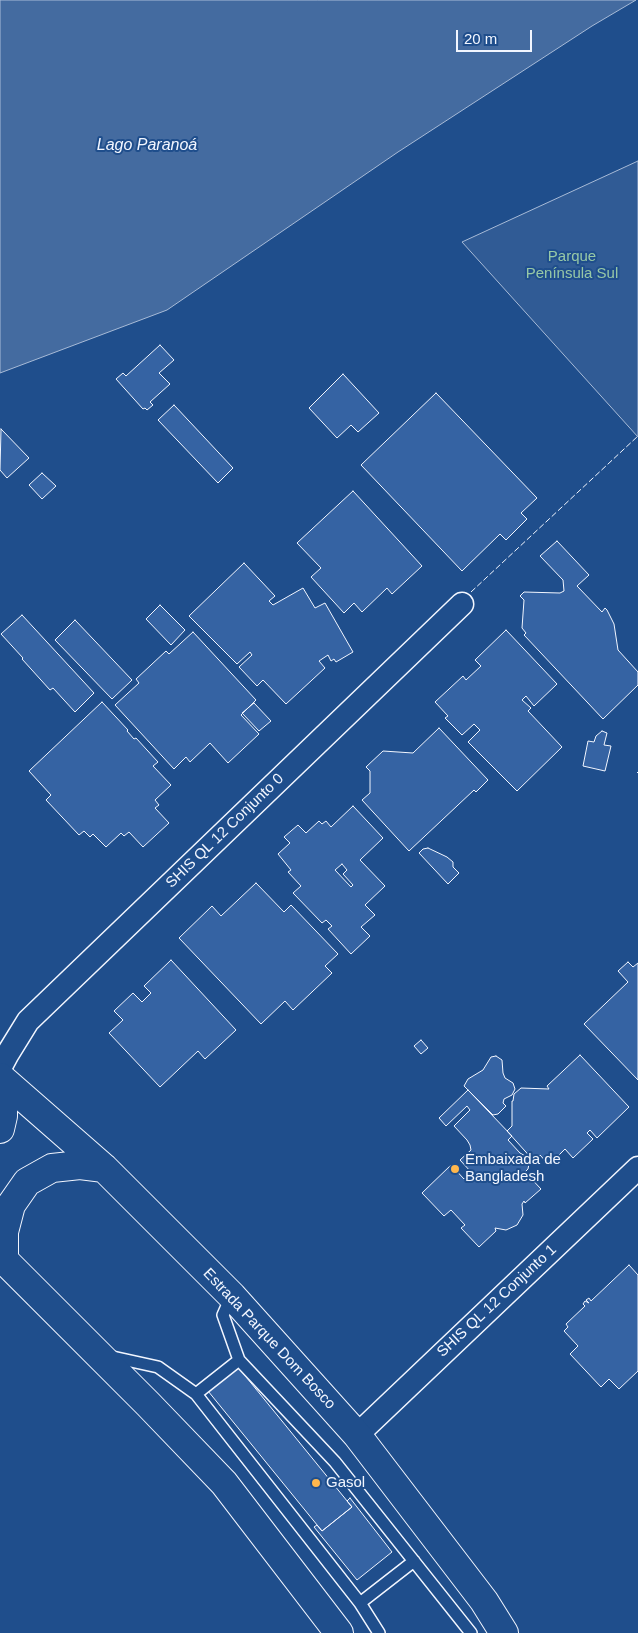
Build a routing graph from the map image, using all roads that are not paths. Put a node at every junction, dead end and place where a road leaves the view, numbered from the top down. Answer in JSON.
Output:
{"nodes":[{"id":1,"x":462,"y":604,"type":"dead end"},
{"id":2,"x":0,"y":1068,"type":"edge"},
{"id":3,"x":0,"y":1077,"type":"edge"},
{"id":4,"x":0,"y":1085,"type":"edge"},
{"id":5,"x":0,"y":1129,"type":"edge"},
{"id":6,"x":104,"y":1168,"type":"junction"},
{"id":7,"x":638,"y":1168,"type":"edge"},
{"id":8,"x":2,"y":1258,"type":"edge"},
{"id":9,"x":232,"y":1296,"type":"junction"},
{"id":10,"x":99,"y":1354,"type":"junction"},
{"id":11,"x":239,"y":1360,"type":"junction"},
{"id":12,"x":196,"y":1394,"type":"junction"},
{"id":13,"x":357,"y":1435,"type":"junction"},
{"id":14,"x":414,"y":1561,"type":"junction"},
{"id":15,"x":360,"y":1602,"type":"junction"},
{"id":16,"x":339,"y":1633,"type":"edge"},
{"id":17,"x":379,"y":1633,"type":"edge"},
{"id":18,"x":471,"y":1633,"type":"edge"},
{"id":19,"x":504,"y":1633,"type":"edge"}],
"edges":[{"from":1,"to":2,"type":"street","name":"SHIS QL 12 Conjunto 0"},
{"from":3,"to":6,"type":"main road","name":"Estrada Parque Dom Bosco"},
{"from":4,"to":5,"type":"main road"},
{"from":6,"to":8,"type":"main road"},
{"from":6,"to":9,"type":"main road","name":"Estrada Parque Dom Bosco"},
{"from":7,"to":13,"type":"street","name":"SHIS QL 12 Conjunto 1"},
{"from":8,"to":10,"type":"main road"},
{"from":9,"to":11,"type":"lane"},
{"from":9,"to":13,"type":"main road","name":"Estrada Parque Dom Bosco"},
{"from":10,"to":12,"type":"lane"},
{"from":10,"to":16,"type":"main road"},
{"from":11,"to":12,"type":"lane"},
{"from":11,"to":14,"type":"lane"},
{"from":12,"to":15,"type":"lane"},
{"from":13,"to":19,"type":"main road","name":"Estrada Parque Dom Bosco"},
{"from":14,"to":15,"type":"lane"},
{"from":14,"to":18,"type":"lane"},
{"from":15,"to":17,"type":"lane"}]}
